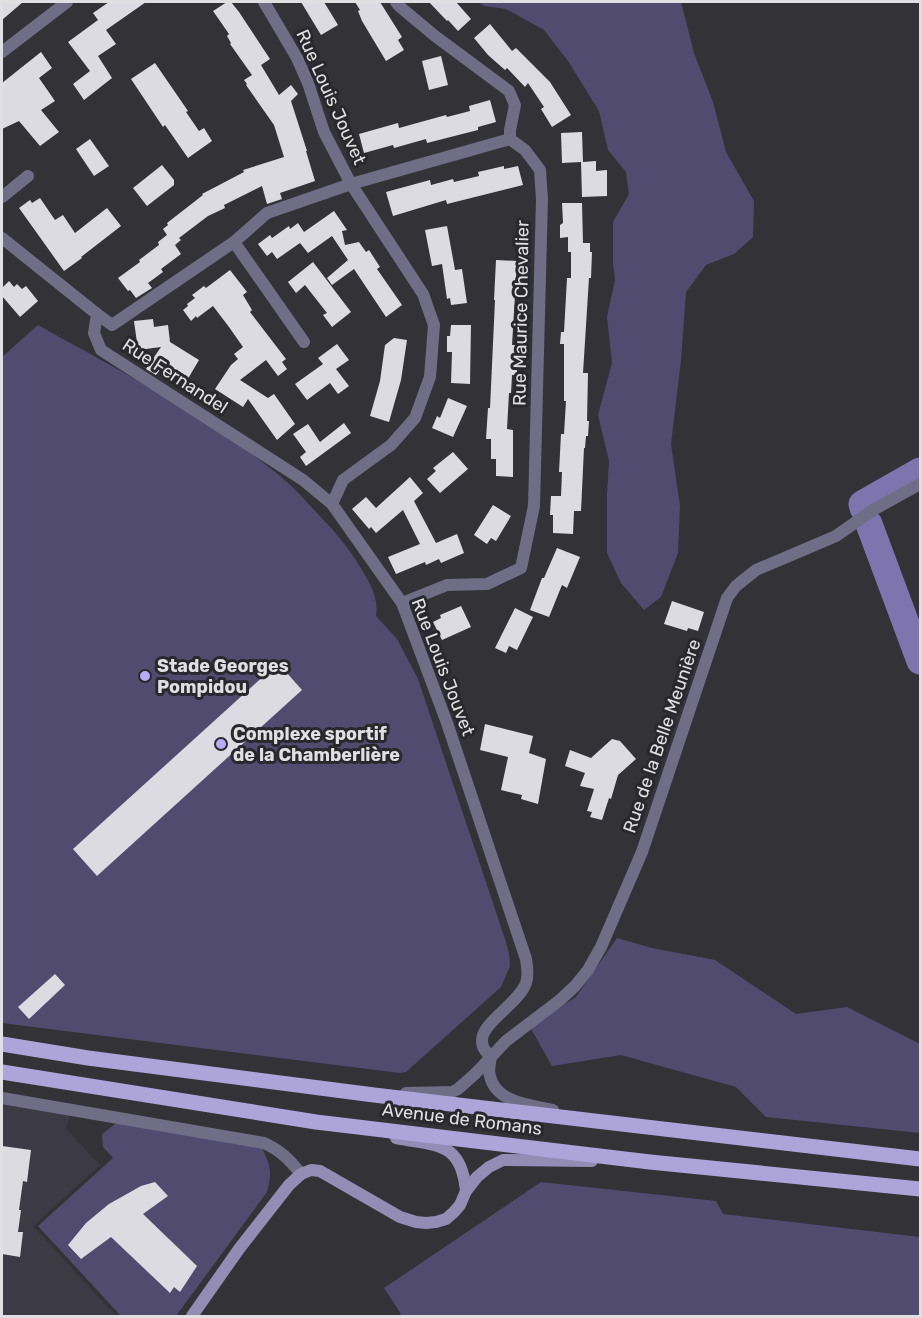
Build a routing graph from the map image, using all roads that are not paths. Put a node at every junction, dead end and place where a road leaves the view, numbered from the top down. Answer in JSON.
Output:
{"nodes":[{"id":1,"x":67,"y":2,"type":"edge"},
{"id":2,"x":264,"y":2,"type":"edge"},
{"id":3,"x":396,"y":2,"type":"edge"},
{"id":4,"x":2,"y":52,"type":"edge"},
{"id":5,"x":510,"y":139,"type":"junction"},
{"id":6,"x":28,"y":176,"type":"dead end"},
{"id":7,"x":351,"y":184,"type":"junction"},
{"id":8,"x":2,"y":197,"type":"edge"},
{"id":9,"x":2,"y":238,"type":"edge"},
{"id":10,"x":234,"y":242,"type":"junction"},
{"id":11,"x":97,"y":314,"type":"junction"},
{"id":12,"x":304,"y":342,"type":"dead end"},
{"id":13,"x":921,"y":484,"type":"edge"},
{"id":14,"x":332,"y":504,"type":"junction"},
{"id":15,"x":402,"y":603,"type":"junction"},
{"id":16,"x":2,"y":1044,"type":"edge"},
{"id":17,"x":490,"y":1057,"type":"junction"},
{"id":18,"x":2,"y":1072,"type":"edge"},
{"id":19,"x":374,"y":1095,"type":"junction"},
{"id":20,"x":2,"y":1098,"type":"edge"},
{"id":21,"x":316,"y":1122,"type":"junction"},
{"id":22,"x":636,"y":1127,"type":"junction"},
{"id":23,"x":921,"y":1159,"type":"edge"},
{"id":24,"x":650,"y":1162,"type":"junction"},
{"id":25,"x":301,"y":1174,"type":"junction"},
{"id":26,"x":921,"y":1189,"type":"edge"},
{"id":27,"x":466,"y":1191,"type":"junction"},
{"id":28,"x":192,"y":1317,"type":"edge"}],
"edges":[{"from":1,"to":4,"type":"street"},
{"from":2,"to":7,"type":"street","name":"Rue Louis Jouvet"},
{"from":3,"to":5,"type":"street"},
{"from":5,"to":7,"type":"street"},
{"from":5,"to":15,"type":"street","name":"Rue Maurice Chevalier"},
{"from":6,"to":8,"type":"street"},
{"from":7,"to":10,"type":"street"},
{"from":7,"to":14,"type":"street","name":"Rue Louis Jouvet"},
{"from":9,"to":11,"type":"street"},
{"from":10,"to":11,"type":"street"},
{"from":10,"to":12,"type":"street"},
{"from":11,"to":14,"type":"street","name":"Rue Fernandel"},
{"from":13,"to":17,"type":"street","name":"Rue de la Belle Meunière"},
{"from":14,"to":15,"type":"street","name":"Rue Louis Jouvet"},
{"from":15,"to":17,"type":"street","name":"Rue Louis Jouvet"},
{"from":16,"to":19,"type":"main road","name":"Avenue de Romans"},
{"from":17,"to":19,"type":"street","name":"Rue de la Belle Meunière"},
{"from":17,"to":22,"type":"street"},
{"from":18,"to":21,"type":"main road","name":"Avenue de Romans"},
{"from":19,"to":22,"type":"main road","name":"Avenue de Romans"},
{"from":20,"to":25,"type":"street"},
{"from":21,"to":24,"type":"main road","name":"Avenue de Romans"},
{"from":21,"to":27,"type":"street"},
{"from":22,"to":23,"type":"main road","name":"Avenue de Romans"},
{"from":24,"to":26,"type":"main road","name":"Avenue de Romans"},
{"from":24,"to":27,"type":"street"},
{"from":25,"to":27,"type":"street"},
{"from":25,"to":28,"type":"street"}]}
